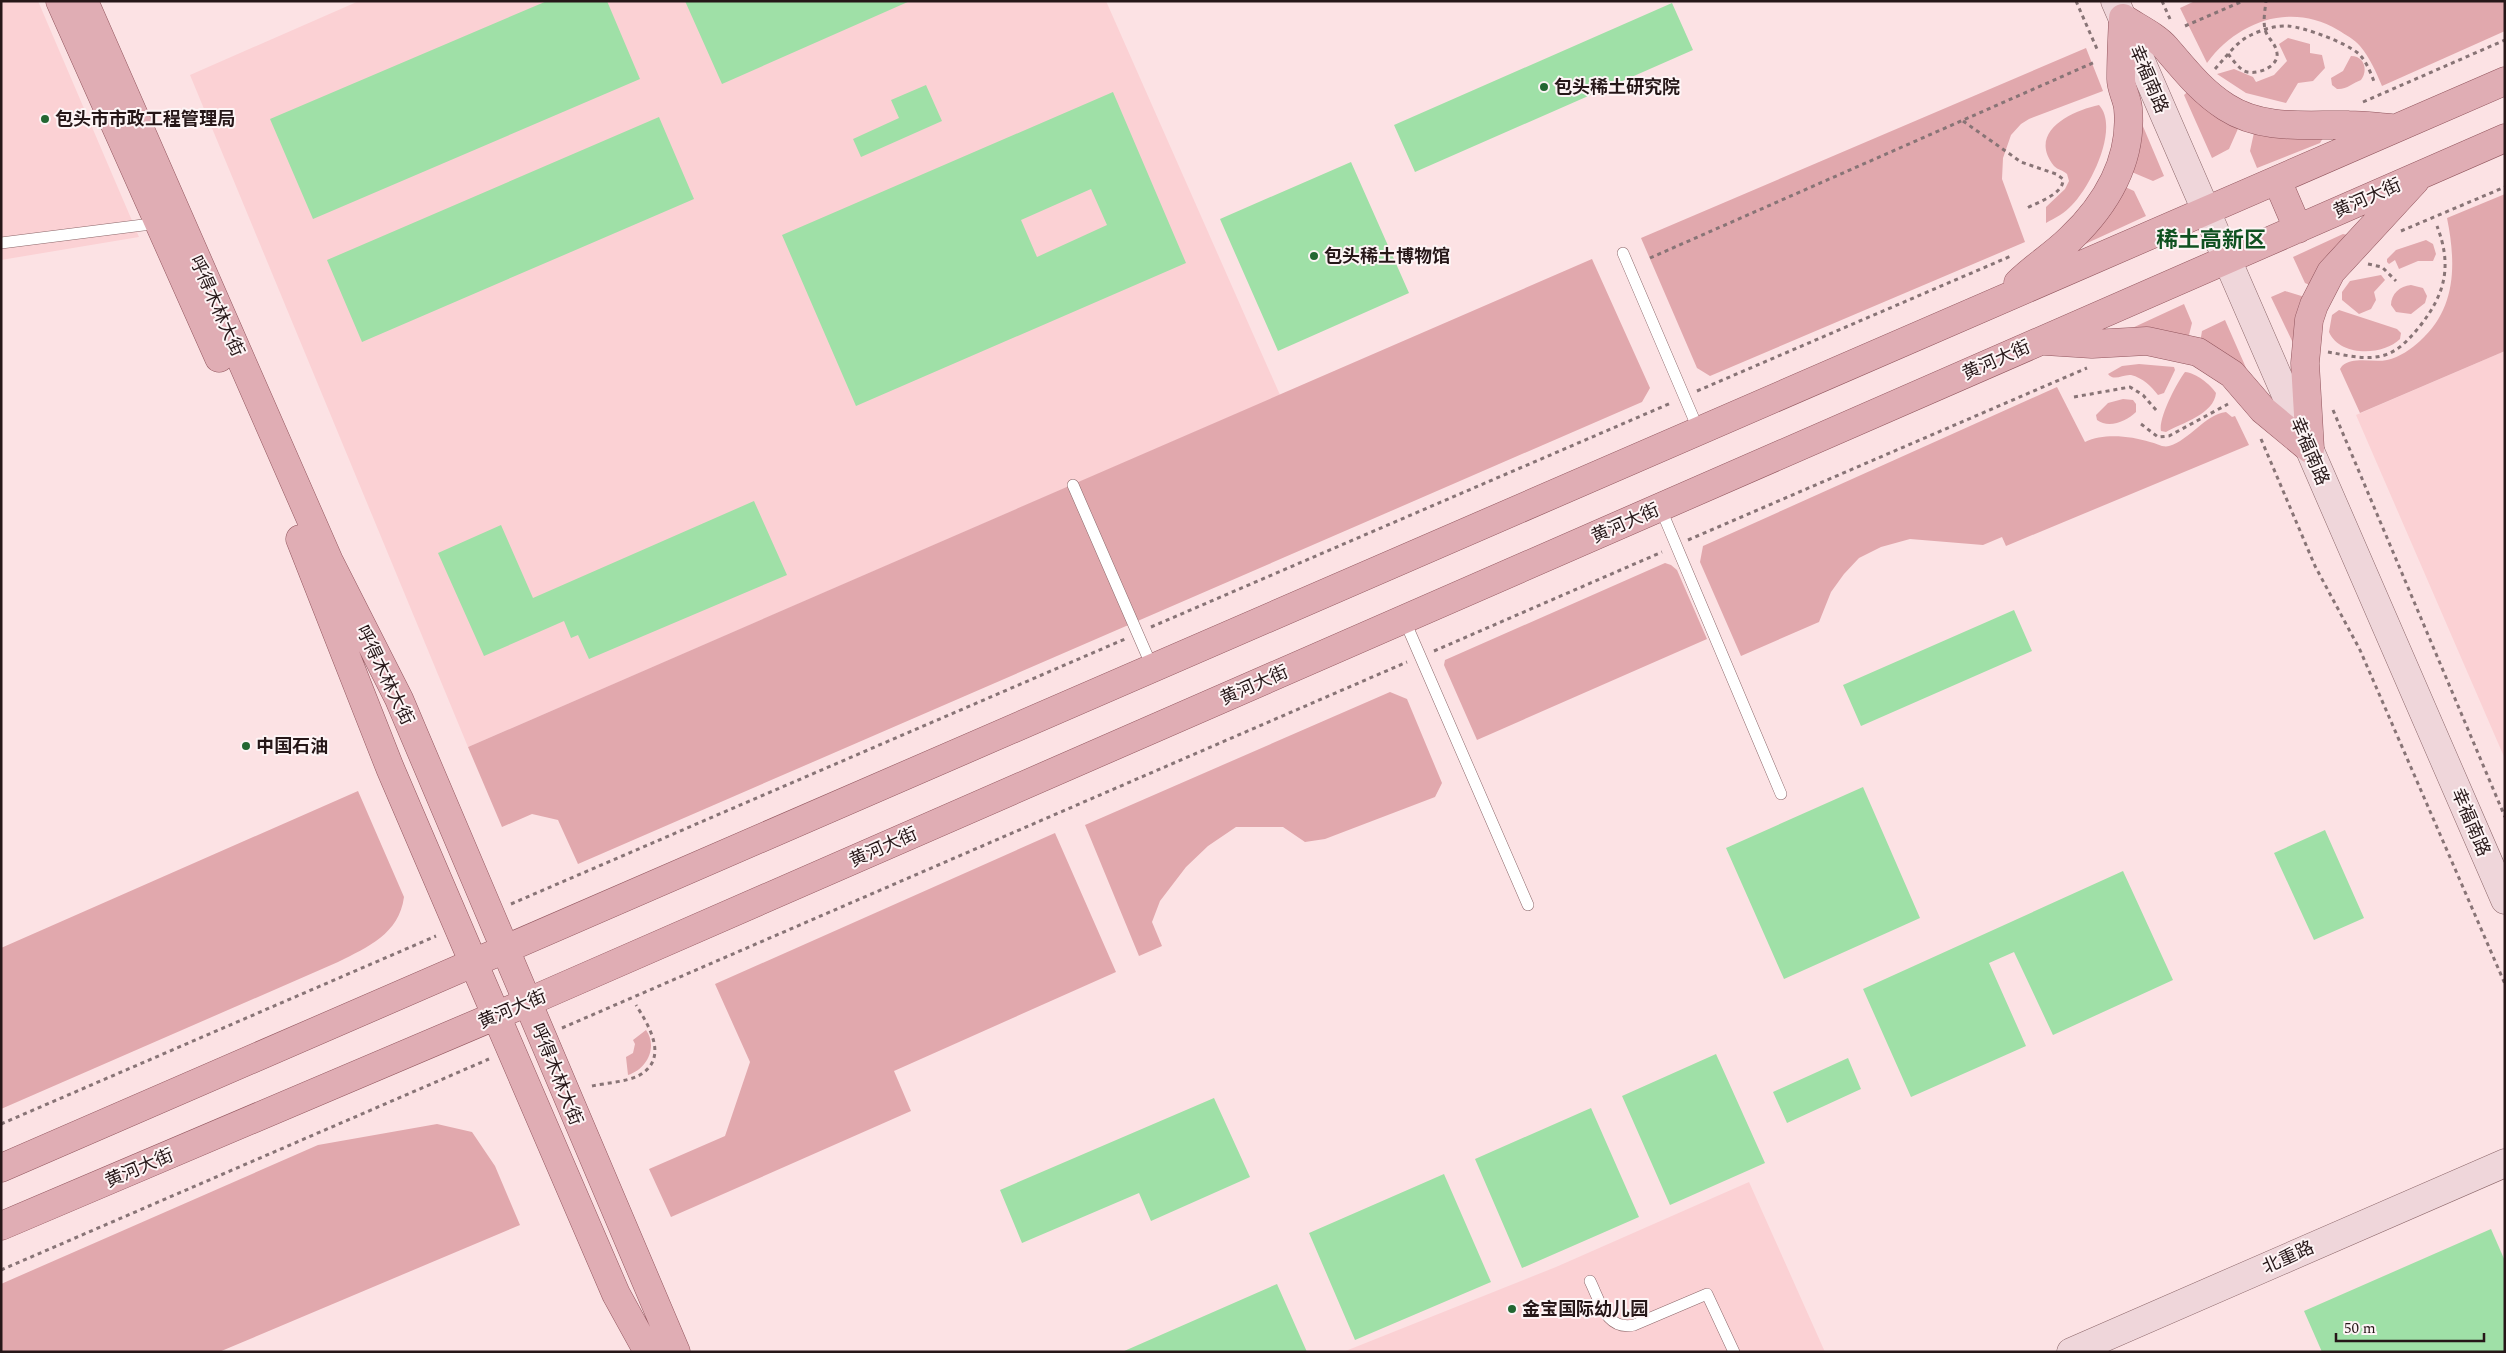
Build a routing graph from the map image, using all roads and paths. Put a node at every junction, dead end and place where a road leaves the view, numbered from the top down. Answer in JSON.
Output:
{"nodes":[{"id":1,"x":60,"y":1,"type":"edge"},
{"id":2,"x":84,"y":1,"type":"edge"},
{"id":3,"x":2243,"y":1,"type":"edge"},
{"id":4,"x":2266,"y":1,"type":"edge"},
{"id":5,"x":2119,"y":10,"type":"edge"},
{"id":6,"x":2185,"y":26,"type":"dead end"},
{"id":7,"x":2265,"y":30,"type":"junction"},
{"id":8,"x":2505,"y":40,"type":"edge"},
{"id":9,"x":2228,"y":54,"type":"junction"},
{"id":10,"x":2095,"y":62,"type":"dead end"},
{"id":11,"x":2212,"y":72,"type":"dead end"},
{"id":12,"x":2505,"y":81,"type":"edge"},
{"id":13,"x":2375,"y":84,"type":"dead end"},
{"id":14,"x":2356,"y":104,"type":"dead end"},
{"id":15,"x":1962,"y":121,"type":"junction"},
{"id":16,"x":2396,"y":128,"type":"junction"},
{"id":17,"x":2505,"y":138,"type":"edge"},
{"id":18,"x":2420,"y":176,"type":"junction"},
{"id":19,"x":2277,"y":180,"type":"junction"},
{"id":20,"x":2505,"y":187,"type":"edge"},
{"id":21,"x":2027,"y":208,"type":"dead end"},
{"id":22,"x":2206,"y":210,"type":"junction"},
{"id":23,"x":159,"y":223,"type":"junction"},
{"id":24,"x":2437,"y":226,"type":"dead end"},
{"id":25,"x":2298,"y":228,"type":"junction"},
{"id":26,"x":2395,"y":234,"type":"dead end"},
{"id":27,"x":1,"y":243,"type":"edge"},
{"id":28,"x":1623,"y":253,"type":"dead end"},
{"id":29,"x":1650,"y":258,"type":"dead end"},
{"id":30,"x":2228,"y":259,"type":"junction"},
{"id":31,"x":2364,"y":263,"type":"dead end"},
{"id":32,"x":2396,"y":282,"type":"dead end"},
{"id":33,"x":2002,"y":300,"type":"junction"},
{"id":34,"x":2041,"y":341,"type":"junction"},
{"id":35,"x":2324,"y":351,"type":"dead end"},
{"id":36,"x":2092,"y":366,"type":"dead end"},
{"id":37,"x":2074,"y":397,"type":"dead end"},
{"id":38,"x":2329,"y":402,"type":"dead end"},
{"id":39,"x":2231,"y":403,"type":"dead end"},
{"id":40,"x":2157,"y":411,"type":"dead end"},
{"id":41,"x":2141,"y":424,"type":"dead end"},
{"id":42,"x":1699,"y":431,"type":"junction"},
{"id":43,"x":2257,"y":431,"type":"dead end"},
{"id":44,"x":2310,"y":449,"type":"junction"},
{"id":45,"x":1073,"y":485,"type":"dead end"},
{"id":46,"x":1660,"y":507,"type":"junction"},
{"id":47,"x":1676,"y":546,"type":"junction"},
{"id":48,"x":1404,"y":619,"type":"junction"},
{"id":49,"x":1420,"y":657,"type":"junction"},
{"id":50,"x":1153,"y":669,"type":"junction"},
{"id":51,"x":1781,"y":794,"type":"dead end"},
{"id":52,"x":2505,"y":817,"type":"edge"},
{"id":53,"x":2505,"y":900,"type":"edge"},
{"id":54,"x":1528,"y":905,"type":"dead end"},
{"id":55,"x":506,"y":950,"type":"junction"},
{"id":56,"x":474,"y":964,"type":"junction"},
{"id":57,"x":2505,"y":984,"type":"edge"},
{"id":58,"x":528,"y":1002,"type":"junction"},
{"id":59,"x":636,"y":1005,"type":"dead end"},
{"id":60,"x":497,"y":1015,"type":"junction"},
{"id":61,"x":542,"y":1036,"type":"junction"},
{"id":62,"x":512,"y":1049,"type":"junction"},
{"id":63,"x":592,"y":1086,"type":"dead end"},
{"id":64,"x":2505,"y":1163,"type":"edge"},
{"id":65,"x":1,"y":1168,"type":"edge"},
{"id":66,"x":1,"y":1226,"type":"edge"},
{"id":67,"x":1,"y":1270,"type":"edge"},
{"id":68,"x":1590,"y":1281,"type":"dead end"},
{"id":69,"x":648,"y":1352,"type":"edge"},
{"id":70,"x":676,"y":1352,"type":"edge"},
{"id":71,"x":1734,"y":1352,"type":"edge"},
{"id":72,"x":2071,"y":1352,"type":"edge"}],
"edges":[{"from":1,"to":23,"type":"main road","name":"呼得木林大街"},
{"from":2,"to":55,"type":"main road","name":"呼得木林大街"},
{"from":3,"to":6,"type":"path"},
{"from":4,"to":7,"type":"path"},
{"from":5,"to":16,"type":"main road"},
{"from":5,"to":22,"type":"main road","name":"幸福南路"},
{"from":5,"to":33,"type":"main road"},
{"from":7,"to":9,"type":"path"},
{"from":7,"to":9,"type":"path"},
{"from":7,"to":13,"type":"path"},
{"from":8,"to":14,"type":"path"},
{"from":9,"to":11,"type":"path"},
{"from":10,"to":15,"type":"path"},
{"from":12,"to":16,"type":"main road"},
{"from":15,"to":21,"type":"path"},
{"from":15,"to":29,"type":"path"},
{"from":16,"to":19,"type":"main road"},
{"from":17,"to":18,"type":"main road","name":"黄河大街"},
{"from":18,"to":25,"type":"main road","name":"黄河大街"},
{"from":18,"to":44,"type":"main road"},
{"from":19,"to":22,"type":"main road"},
{"from":19,"to":25,"type":"main road"},
{"from":20,"to":26,"type":"path"},
{"from":22,"to":30,"type":"main road","name":"幸福南路"},
{"from":22,"to":33,"type":"main road"},
{"from":23,"to":27,"type":"lane"},
{"from":23,"to":56,"type":"main road","name":"呼得木林大街"},
{"from":24,"to":35,"type":"path"},
{"from":25,"to":30,"type":"main road","name":"黄河大街"},
{"from":28,"to":42,"type":"lane"},
{"from":30,"to":34,"type":"main road","name":"黄河大街"},
{"from":30,"to":44,"type":"main road","name":"幸福南路"},
{"from":31,"to":32,"type":"path"},
{"from":33,"to":42,"type":"main road"},
{"from":34,"to":44,"type":"main road"},
{"from":34,"to":46,"type":"main road","name":"黄河大街"},
{"from":36,"to":47,"type":"path"},
{"from":37,"to":40,"type":"path"},
{"from":38,"to":52,"type":"path"},
{"from":39,"to":41,"type":"path"},
{"from":42,"to":50,"type":"main road"},
{"from":43,"to":57,"type":"path"},
{"from":44,"to":53,"type":"main road","name":"幸福南路"},
{"from":45,"to":50,"type":"lane"},
{"from":46,"to":47,"type":"lane"},
{"from":46,"to":48,"type":"main road","name":"黄河大街"},
{"from":47,"to":49,"type":"path"},
{"from":47,"to":51,"type":"lane"},
{"from":48,"to":49,"type":"lane"},
{"from":48,"to":58,"type":"main road","name":"黄河大街"},
{"from":49,"to":54,"type":"lane"},
{"from":49,"to":61,"type":"path"},
{"from":50,"to":55,"type":"main road"},
{"from":55,"to":56,"type":"main road"},
{"from":55,"to":58,"type":"main road","name":"呼得木林大街"},
{"from":56,"to":60,"type":"main road","name":"呼得木林大街"},
{"from":56,"to":65,"type":"main road"},
{"from":58,"to":60,"type":"main road","name":"黄河大街"},
{"from":58,"to":61,"type":"main road","name":"呼得木林大街"},
{"from":59,"to":63,"type":"path"},
{"from":60,"to":62,"type":"main road","name":"呼得木林大街"},
{"from":60,"to":66,"type":"main road","name":"黄河大街"},
{"from":61,"to":70,"type":"main road","name":"呼得木林大街"},
{"from":62,"to":67,"type":"path"},
{"from":62,"to":69,"type":"main road","name":"呼得木林大街"},
{"from":64,"to":72,"type":"main road","name":"北重路"},
{"from":68,"to":71,"type":"lane"}]}
